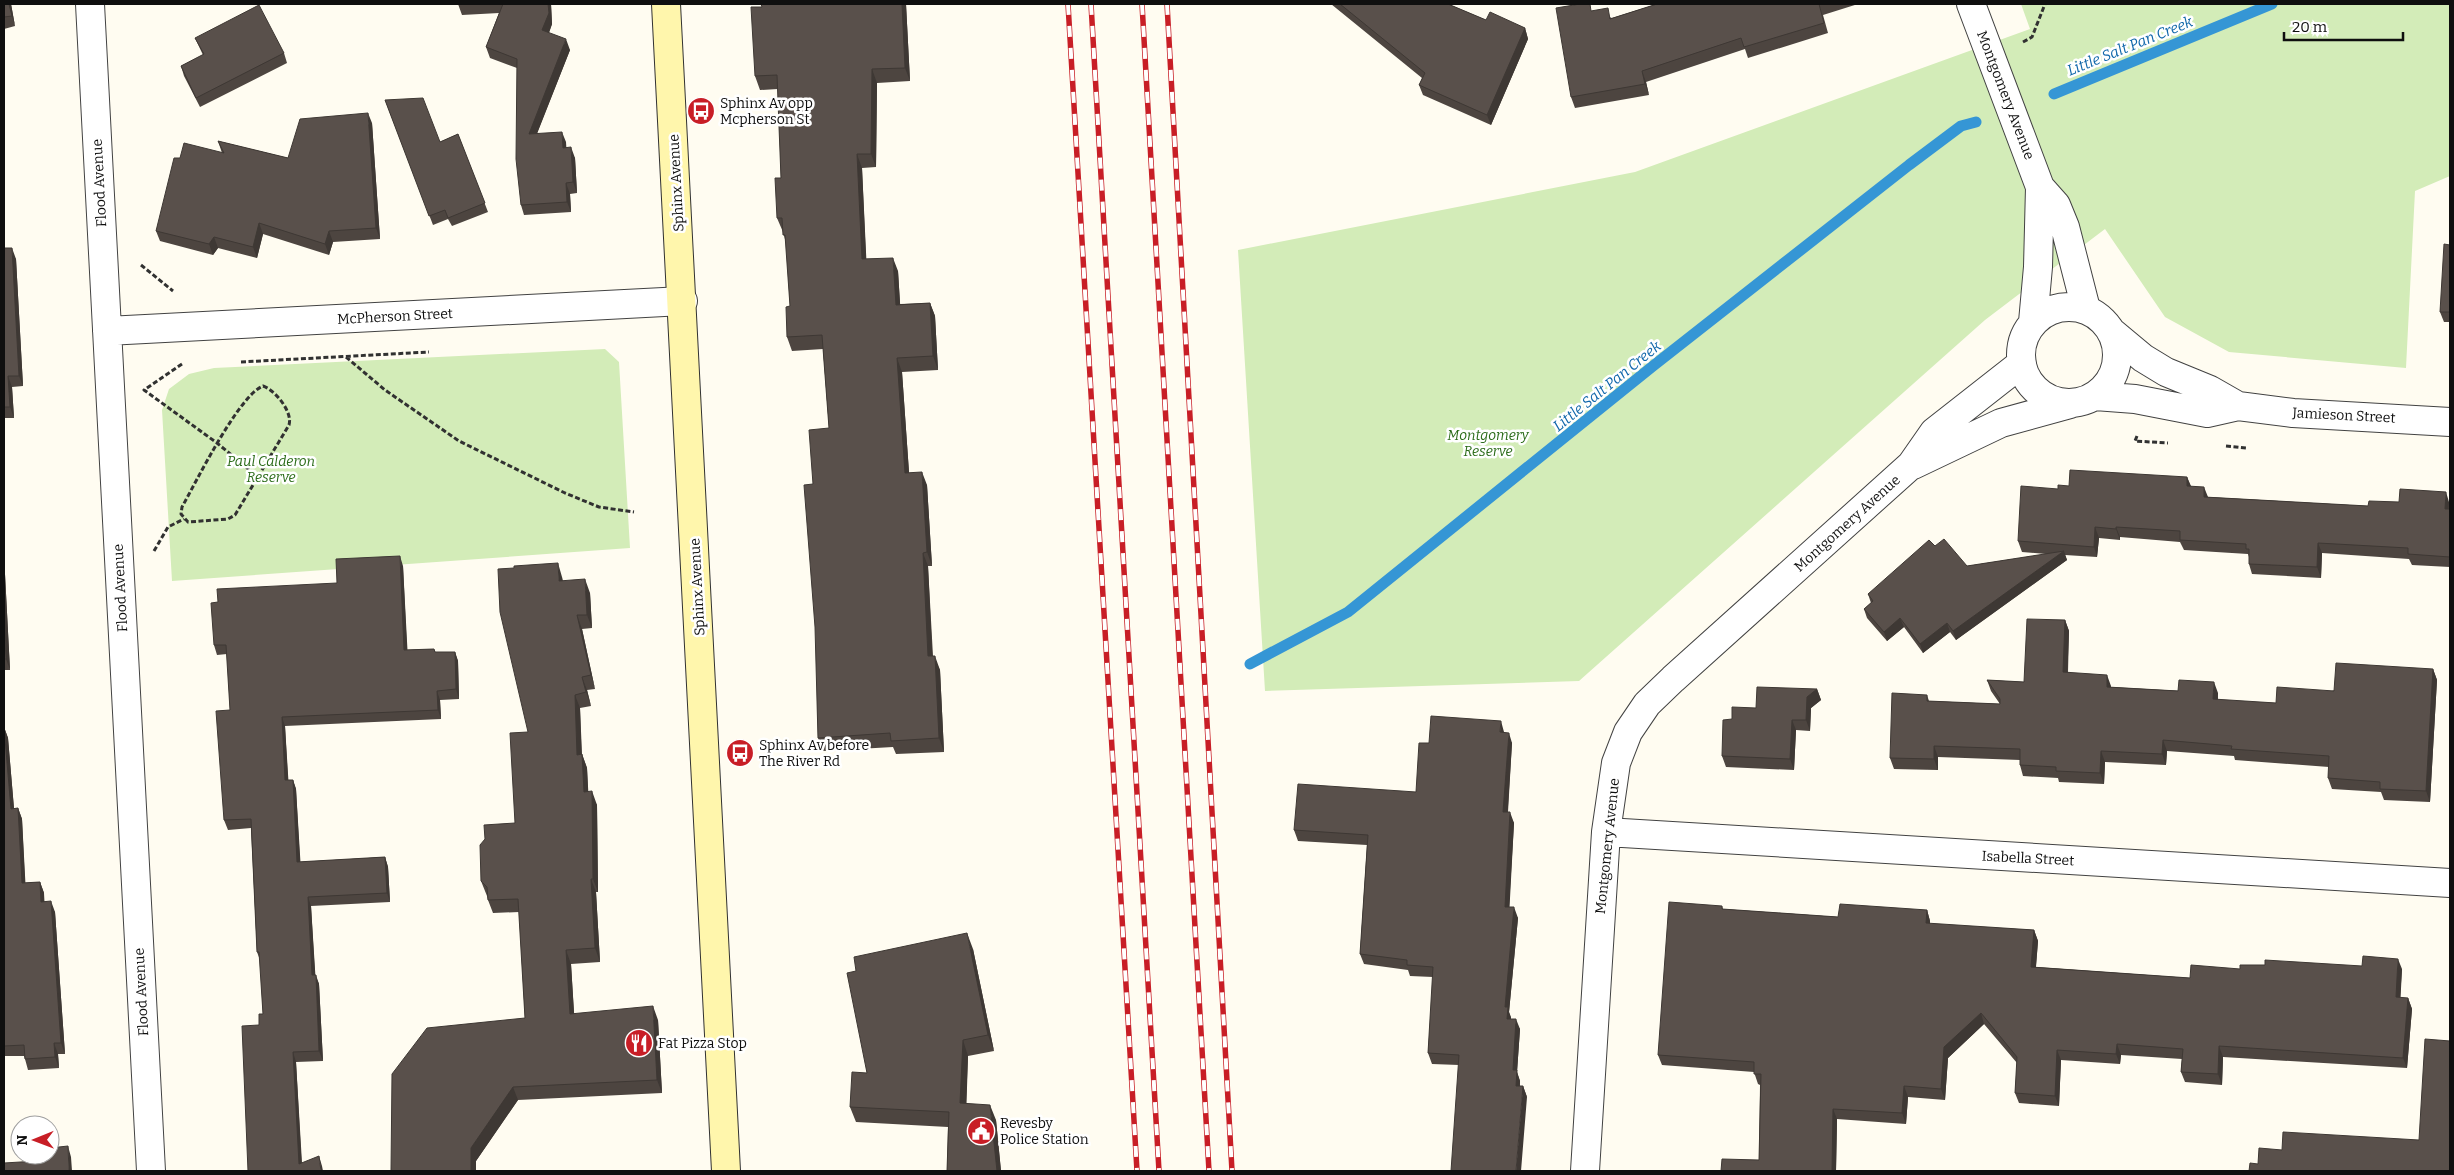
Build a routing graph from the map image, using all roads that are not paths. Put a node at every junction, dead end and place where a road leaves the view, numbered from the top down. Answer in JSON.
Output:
{"nodes":[{"id":1,"x":90,"y":4,"type":"edge"},
{"id":2,"x":666,"y":4,"type":"edge"},
{"id":3,"x":1971,"y":4,"type":"edge"},
{"id":4,"x":2040,"y":187,"type":"junction"},
{"id":5,"x":683,"y":301,"type":"junction"},
{"id":6,"x":2086,"y":309,"type":"junction"},
{"id":7,"x":2033,"y":322,"type":"junction"},
{"id":8,"x":107,"y":331,"type":"junction"},
{"id":9,"x":2112,"y":333,"type":"junction"},
{"id":10,"x":2022,"y":363,"type":"junction"},
{"id":11,"x":2083,"y":400,"type":"junction"},
{"id":12,"x":2238,"y":406,"type":"junction"},
{"id":13,"x":2450,"y":422,"type":"edge"},
{"id":14,"x":1911,"y":465,"type":"junction"},
{"id":15,"x":1606,"y":832,"type":"junction"},
{"id":16,"x":2450,"y":883,"type":"edge"},
{"id":17,"x":151,"y":1171,"type":"edge"},
{"id":18,"x":726,"y":1171,"type":"edge"},
{"id":19,"x":1585,"y":1171,"type":"edge"}],
"edges":[{"from":1,"to":8,"type":"street","name":"Flood Avenue"},
{"from":2,"to":5,"type":"street","name":"Sphinx Avenue"},
{"from":3,"to":4,"type":"street","name":"Montgomery Avenue"},
{"from":4,"to":6,"type":"street","name":"Montgomery Avenue"},
{"from":4,"to":7,"type":"street","name":"Montgomery Avenue"},
{"from":5,"to":8,"type":"street","name":"McPherson Street"},
{"from":5,"to":18,"type":"street","name":"Sphinx Avenue"},
{"from":6,"to":7,"type":"street"},
{"from":6,"to":9,"type":"street"},
{"from":7,"to":10,"type":"street"},
{"from":8,"to":17,"type":"street","name":"Flood Avenue"},
{"from":9,"to":11,"type":"street"},
{"from":9,"to":12,"type":"street","name":"Jamieson Street"},
{"from":10,"to":11,"type":"street"},
{"from":10,"to":14,"type":"street","name":"Montgomery Avenue"},
{"from":11,"to":12,"type":"street","name":"Jamieson Street"},
{"from":11,"to":14,"type":"street","name":"Montgomery Avenue"},
{"from":12,"to":13,"type":"street","name":"Jamieson Street"},
{"from":14,"to":15,"type":"street","name":"Montgomery Avenue"},
{"from":15,"to":16,"type":"street","name":"Isabella Street"},
{"from":15,"to":19,"type":"street","name":"Montgomery Avenue"}]}
